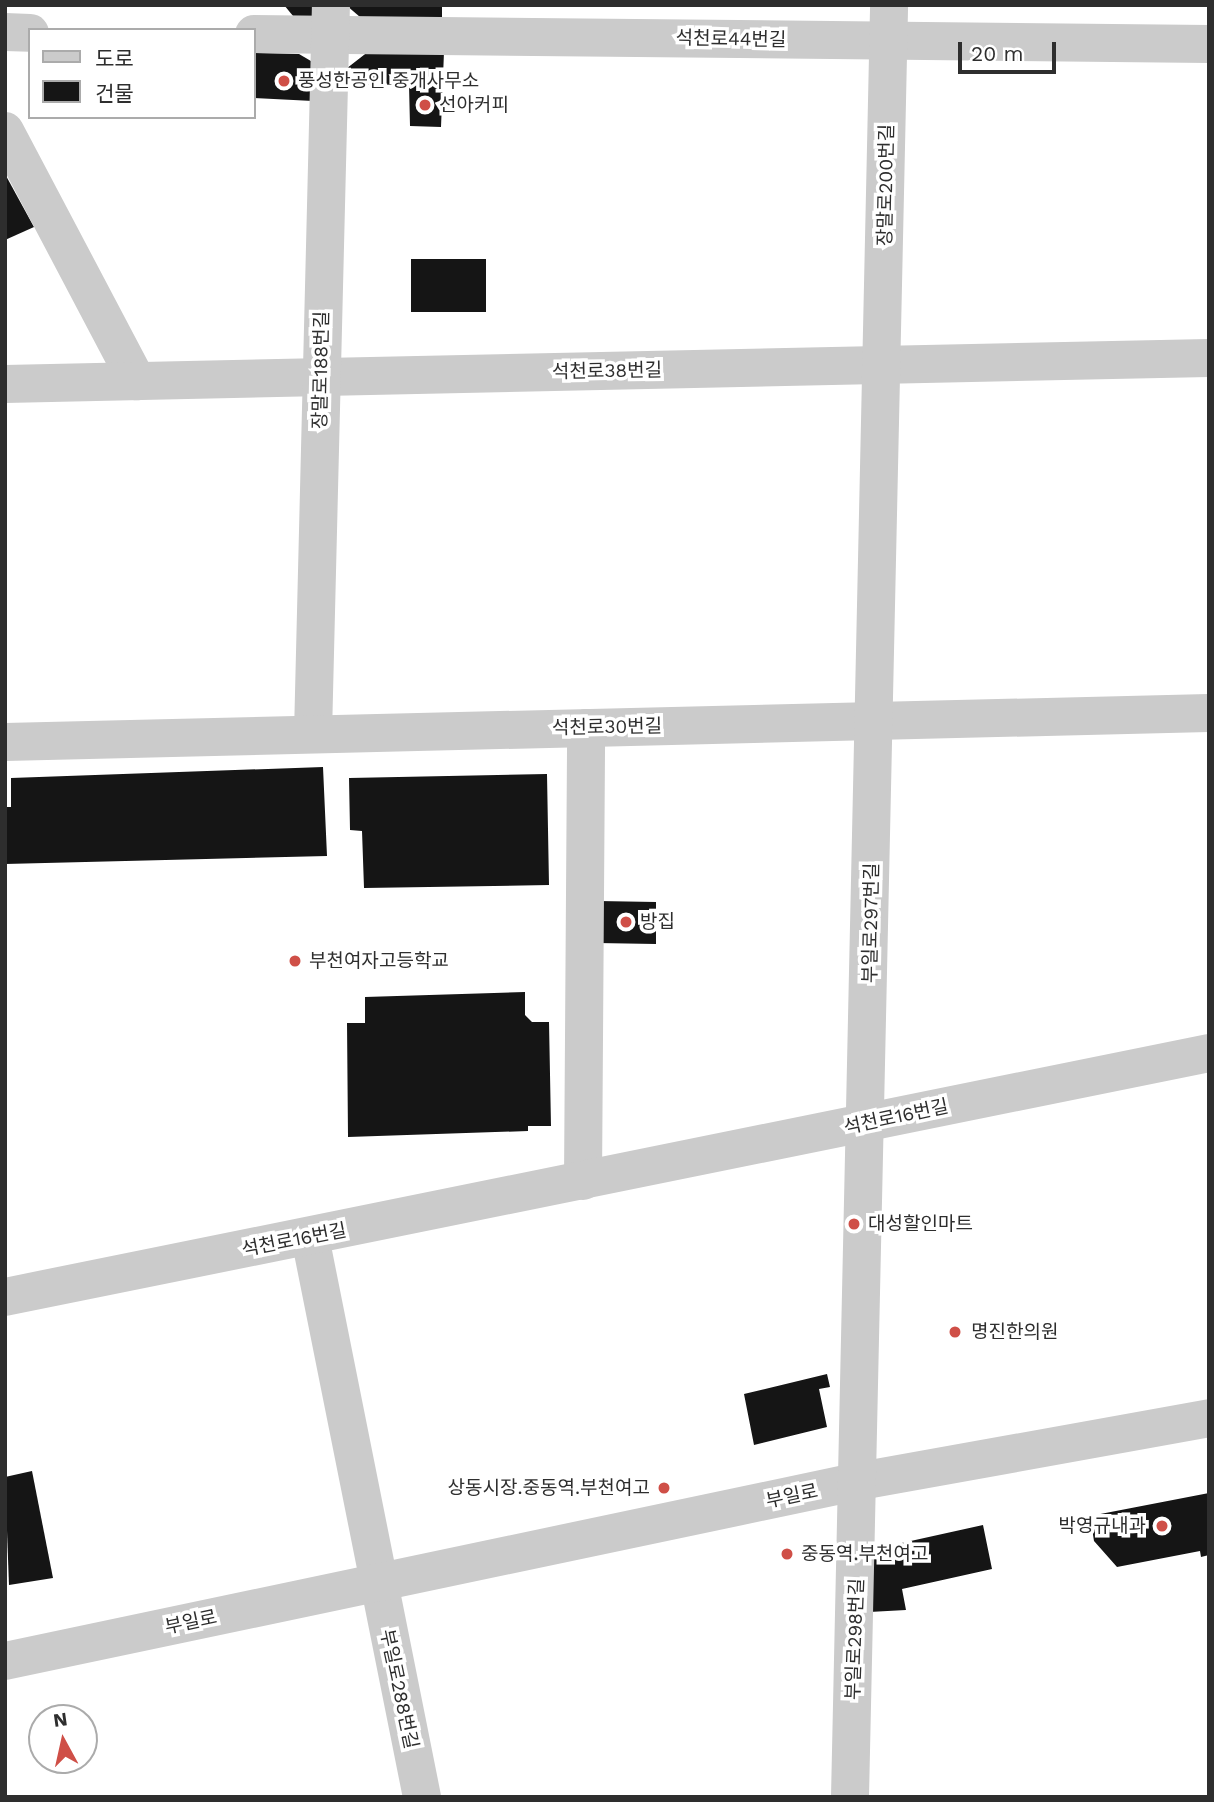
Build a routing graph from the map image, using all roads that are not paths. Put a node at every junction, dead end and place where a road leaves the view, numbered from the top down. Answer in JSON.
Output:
{"nodes":[{"id":1,"x":270,"y":5,"type":"edge"},
{"id":2,"x":889,"y":23,"type":"edge"},
{"id":3,"x":319,"y":25,"type":"edge"},
{"id":4,"x":5,"y":32,"type":"edge"},
{"id":5,"x":28,"y":33,"type":"edge"},
{"id":6,"x":256,"y":34,"type":"edge"},
{"id":7,"x":1209,"y":44,"type":"edge"},
{"id":8,"x":5,"y":131,"type":"edge"},
{"id":9,"x":1209,"y":358,"type":"edge"},
{"id":10,"x":882,"y":365,"type":"junction"},
{"id":11,"x":320,"y":377,"type":"junction"},
{"id":12,"x":137,"y":381,"type":"junction"},
{"id":13,"x":5,"y":384,"type":"edge"},
{"id":14,"x":1209,"y":713,"type":"edge"},
{"id":15,"x":875,"y":721,"type":"junction"},
{"id":16,"x":586,"y":728,"type":"junction"},
{"id":17,"x":313,"y":734,"type":"junction"},
{"id":18,"x":5,"y":742,"type":"edge"},
{"id":19,"x":1209,"y":1054,"type":"edge"},
{"id":20,"x":867,"y":1123,"type":"junction"},
{"id":21,"x":583,"y":1181,"type":"junction"},
{"id":22,"x":310,"y":1237,"type":"junction"},
{"id":23,"x":5,"y":1297,"type":"edge"},
{"id":24,"x":1209,"y":1418,"type":"edge"},
{"id":25,"x":860,"y":1481,"type":"junction"},
{"id":26,"x":377,"y":1582,"type":"junction"},
{"id":27,"x":5,"y":1661,"type":"edge"},
{"id":28,"x":422,"y":1797,"type":"edge"},
{"id":29,"x":850,"y":1797,"type":"edge"}],
"edges":[{"from":1,"to":3,"type":"street"},
{"from":2,"to":3,"type":"street","name":"석천로44번길"},
{"from":2,"to":7,"type":"street","name":"석천로44번길"},
{"from":2,"to":10,"type":"street","name":"장말로200번길"},
{"from":3,"to":6,"type":"street","name":"석천로44번길"},
{"from":3,"to":11,"type":"street","name":"장말로188번길"},
{"from":4,"to":5,"type":"street"},
{"from":8,"to":12,"type":"street"},
{"from":9,"to":10,"type":"street","name":"석천로38번길"},
{"from":10,"to":11,"type":"street","name":"석천로38번길"},
{"from":10,"to":15,"type":"street","name":"부일로297번길"},
{"from":11,"to":12,"type":"street","name":"석천로38번길"},
{"from":11,"to":17,"type":"street","name":"장말로188번길"},
{"from":12,"to":13,"type":"street","name":"석천로38번길"},
{"from":14,"to":15,"type":"street","name":"석천로30번길"},
{"from":15,"to":16,"type":"street","name":"석천로30번길"},
{"from":15,"to":20,"type":"street","name":"부일로297번길"},
{"from":16,"to":17,"type":"street","name":"석천로30번길"},
{"from":16,"to":21,"type":"street"},
{"from":17,"to":18,"type":"street","name":"석천로30번길"},
{"from":19,"to":20,"type":"street","name":"석천로16번길"},
{"from":20,"to":21,"type":"street","name":"석천로16번길"},
{"from":20,"to":25,"type":"street","name":"부일로297번길"},
{"from":21,"to":22,"type":"street","name":"석천로16번길"},
{"from":22,"to":23,"type":"street","name":"석천로16번길"},
{"from":22,"to":26,"type":"street"},
{"from":24,"to":25,"type":"street","name":"부일로"},
{"from":25,"to":26,"type":"street","name":"부일로"},
{"from":25,"to":29,"type":"street","name":"부일로298번길"},
{"from":26,"to":27,"type":"street","name":"부일로"},
{"from":26,"to":28,"type":"street","name":"부일로288번길"}]}
